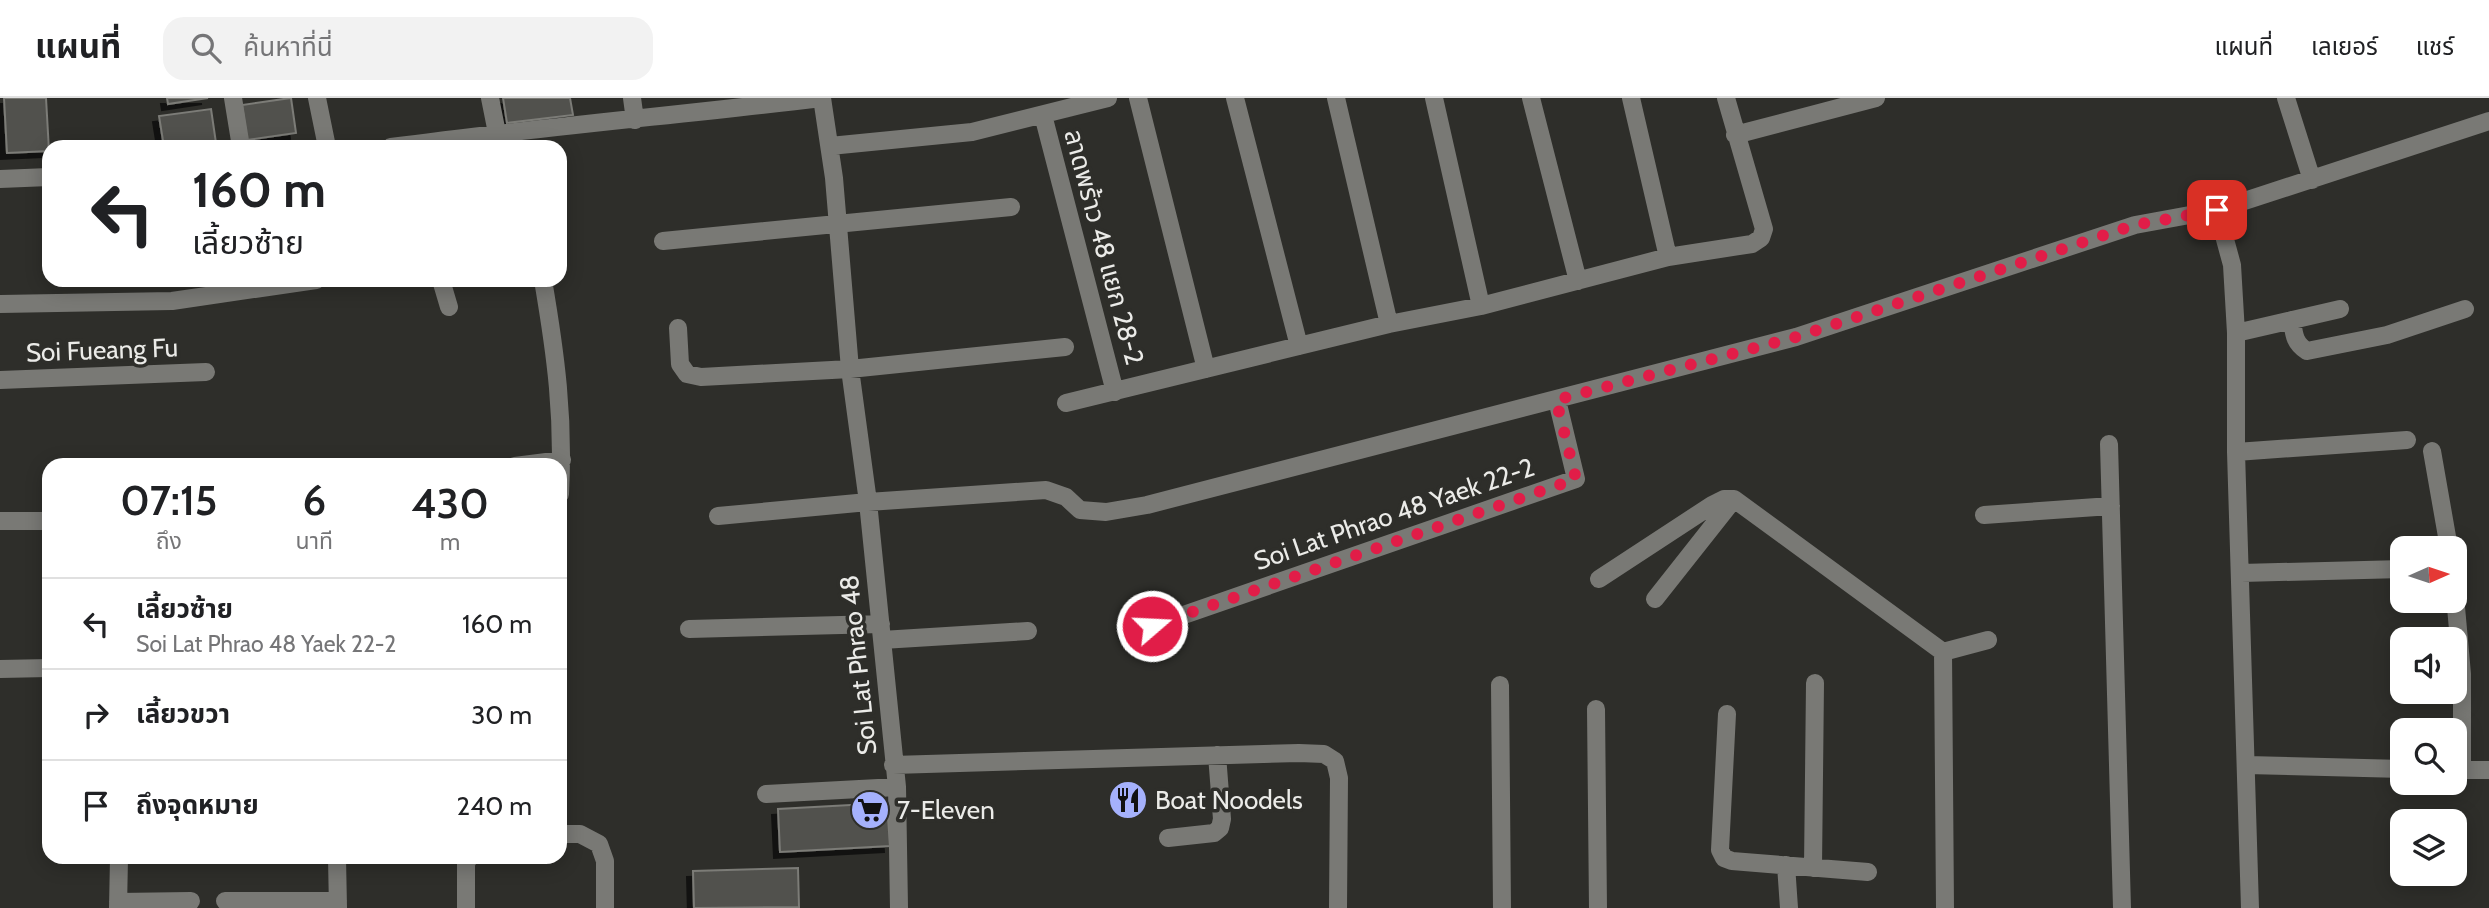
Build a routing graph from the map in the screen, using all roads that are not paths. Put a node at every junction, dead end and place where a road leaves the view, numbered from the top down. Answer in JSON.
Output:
{"nodes":[{"id":1,"x":233,"y":98,"type":"edge"},
{"id":2,"x":317,"y":98,"type":"edge"},
{"id":3,"x":490,"y":98,"type":"edge"},
{"id":4,"x":632,"y":98,"type":"edge"},
{"id":5,"x":822,"y":98,"type":"edge"},
{"id":6,"x":1108,"y":98,"type":"edge"},
{"id":7,"x":1138,"y":98,"type":"edge"},
{"id":8,"x":1235,"y":98,"type":"edge"},
{"id":9,"x":1336,"y":98,"type":"edge"},
{"id":10,"x":1434,"y":98,"type":"edge"},
{"id":11,"x":1531,"y":98,"type":"edge"},
{"id":12,"x":1631,"y":98,"type":"edge"},
{"id":13,"x":1726,"y":98,"type":"edge"},
{"id":14,"x":1876,"y":98,"type":"edge"},
{"id":15,"x":2286,"y":98,"type":"edge"},
{"id":16,"x":1849,"y":102,"type":"edge"},
{"id":17,"x":1043,"y":115,"type":"junction"},
{"id":18,"x":635,"y":120,"type":"junction"},
{"id":19,"x":2489,"y":121,"type":"edge"},
{"id":20,"x":1735,"y":135,"type":"junction"},
{"id":21,"x":510,"y":137,"type":"edge"},
{"id":22,"x":240,"y":140,"type":"edge"},
{"id":23,"x":326,"y":140,"type":"edge"},
{"id":24,"x":474,"y":140,"type":"edge"},
{"id":25,"x":830,"y":146,"type":"junction"},
{"id":26,"x":42,"y":177,"type":"edge"},
{"id":27,"x":0,"y":179,"type":"edge"},
{"id":28,"x":2312,"y":180,"type":"junction"},
{"id":29,"x":1011,"y":207,"type":"dead end"},
{"id":30,"x":2217,"y":210,"type":"junction"},
{"id":31,"x":839,"y":225,"type":"junction"},
{"id":32,"x":663,"y":241,"type":"dead end"},
{"id":33,"x":1668,"y":257,"type":"junction"},
{"id":34,"x":1578,"y":281,"type":"junction"},
{"id":35,"x":268,"y":287,"type":"edge"},
{"id":36,"x":443,"y":287,"type":"edge"},
{"id":37,"x":544,"y":287,"type":"edge"},
{"id":38,"x":0,"y":304,"type":"edge"},
{"id":39,"x":1481,"y":306,"type":"junction"},
{"id":40,"x":449,"y":307,"type":"dead end"},
{"id":41,"x":2340,"y":309,"type":"dead end"},
{"id":42,"x":2465,"y":309,"type":"dead end"},
{"id":43,"x":2292,"y":320,"type":"junction"},
{"id":44,"x":1389,"y":324,"type":"junction"},
{"id":45,"x":678,"y":328,"type":"dead end"},
{"id":46,"x":2236,"y":333,"type":"junction"},
{"id":47,"x":1065,"y":346,"type":"dead end"},
{"id":48,"x":1298,"y":346,"type":"junction"},
{"id":49,"x":850,"y":369,"type":"junction"},
{"id":50,"x":1206,"y":369,"type":"junction"},
{"id":51,"x":206,"y":372,"type":"dead end"},
{"id":52,"x":0,"y":380,"type":"edge"},
{"id":53,"x":1115,"y":392,"type":"junction"},
{"id":54,"x":1556,"y":400,"type":"junction"},
{"id":55,"x":1066,"y":403,"type":"dead end"},
{"id":56,"x":2407,"y":440,"type":"dead end"},
{"id":57,"x":2109,"y":444,"type":"dead end"},
{"id":58,"x":2432,"y":451,"type":"dead end"},
{"id":59,"x":2236,"y":452,"type":"junction"},
{"id":60,"x":562,"y":458,"type":"edge"},
{"id":61,"x":1734,"y":499,"type":"junction"},
{"id":62,"x":869,"y":502,"type":"junction"},
{"id":63,"x":2111,"y":506,"type":"junction"},
{"id":64,"x":1984,"y":515,"type":"dead end"},
{"id":65,"x":718,"y":516,"type":"dead end"},
{"id":66,"x":0,"y":521,"type":"edge"},
{"id":67,"x":42,"y":521,"type":"edge"},
{"id":68,"x":2447,"y":536,"type":"edge"},
{"id":69,"x":2390,"y":569,"type":"edge"},
{"id":70,"x":2241,"y":573,"type":"junction"},
{"id":71,"x":1599,"y":579,"type":"dead end"},
{"id":72,"x":1655,"y":599,"type":"dead end"},
{"id":73,"x":2456,"y":613,"type":"edge"},
{"id":74,"x":1152,"y":626,"type":"dead end"},
{"id":75,"x":689,"y":629,"type":"dead end"},
{"id":76,"x":1028,"y":631,"type":"dead end"},
{"id":77,"x":881,"y":632,"type":"junction"},
{"id":78,"x":1988,"y":640,"type":"dead end"},
{"id":79,"x":1943,"y":652,"type":"junction"},
{"id":80,"x":0,"y":668,"type":"edge"},
{"id":81,"x":42,"y":668,"type":"edge"},
{"id":82,"x":1815,"y":683,"type":"dead end"},
{"id":83,"x":1500,"y":685,"type":"dead end"},
{"id":84,"x":1596,"y":709,"type":"dead end"},
{"id":85,"x":1727,"y":714,"type":"dead end"},
{"id":86,"x":2460,"y":718,"type":"edge"},
{"id":87,"x":1217,"y":755,"type":"junction"},
{"id":88,"x":893,"y":765,"type":"junction"},
{"id":89,"x":2247,"y":765,"type":"junction"},
{"id":90,"x":2390,"y":769,"type":"edge"},
{"id":91,"x":2467,"y":770,"type":"edge"},
{"id":92,"x":2489,"y":770,"type":"edge"},
{"id":93,"x":897,"y":787,"type":"junction"},
{"id":94,"x":766,"y":794,"type":"dead end"},
{"id":95,"x":567,"y":834,"type":"edge"},
{"id":96,"x":1168,"y":838,"type":"dead end"},
{"id":97,"x":119,"y":864,"type":"edge"},
{"id":98,"x":337,"y":864,"type":"edge"},
{"id":99,"x":466,"y":864,"type":"edge"},
{"id":100,"x":1786,"y":864,"type":"junction"},
{"id":101,"x":1813,"y":867,"type":"junction"},
{"id":102,"x":1868,"y":872,"type":"dead end"},
{"id":103,"x":191,"y":901,"type":"dead end"},
{"id":104,"x":225,"y":901,"type":"dead end"},
{"id":105,"x":118,"y":905,"type":"edge"},
{"id":106,"x":338,"y":905,"type":"edge"},
{"id":107,"x":466,"y":908,"type":"edge"},
{"id":108,"x":605,"y":908,"type":"edge"},
{"id":109,"x":900,"y":908,"type":"edge"},
{"id":110,"x":1338,"y":908,"type":"edge"},
{"id":111,"x":1502,"y":908,"type":"edge"},
{"id":112,"x":1598,"y":908,"type":"edge"},
{"id":113,"x":1789,"y":908,"type":"edge"},
{"id":114,"x":1945,"y":908,"type":"edge"},
{"id":115,"x":2122,"y":908,"type":"edge"},
{"id":116,"x":2250,"y":908,"type":"edge"}],
"edges":[{"from":1,"to":22,"type":"street"},
{"from":2,"to":23,"type":"street"},
{"from":3,"to":21,"type":"street"},
{"from":4,"to":18,"type":"street"},
{"from":5,"to":18,"type":"street"},
{"from":5,"to":25,"type":"street","name":"Soi Lat Phrao 48"},
{"from":6,"to":17,"type":"street"},
{"from":7,"to":50,"type":"street"},
{"from":8,"to":48,"type":"street"},
{"from":9,"to":44,"type":"street"},
{"from":10,"to":39,"type":"street"},
{"from":11,"to":34,"type":"street"},
{"from":12,"to":33,"type":"street"},
{"from":13,"to":20,"type":"street"},
{"from":14,"to":16,"type":"street"},
{"from":15,"to":28,"type":"street"},
{"from":16,"to":20,"type":"street"},
{"from":17,"to":25,"type":"street"},
{"from":17,"to":53,"type":"street","name":"ลาดพร้าว 48 แยก 28-2"},
{"from":18,"to":21,"type":"street"},
{"from":19,"to":28,"type":"street"},
{"from":20,"to":33,"type":"street"},
{"from":21,"to":24,"type":"street"},
{"from":25,"to":31,"type":"street","name":"Soi Lat Phrao 48"},
{"from":26,"to":27,"type":"street"},
{"from":28,"to":30,"type":"street"},
{"from":29,"to":31,"type":"street"},
{"from":30,"to":46,"type":"street"},
{"from":30,"to":54,"type":"street"},
{"from":31,"to":32,"type":"street"},
{"from":31,"to":49,"type":"street","name":"Soi Lat Phrao 48"},
{"from":33,"to":34,"type":"street"},
{"from":34,"to":39,"type":"street"},
{"from":35,"to":38,"type":"street"},
{"from":36,"to":40,"type":"street"},
{"from":37,"to":60,"type":"street"},
{"from":39,"to":44,"type":"street"},
{"from":41,"to":43,"type":"street"},
{"from":42,"to":43,"type":"street"},
{"from":43,"to":46,"type":"street"},
{"from":44,"to":48,"type":"street"},
{"from":45,"to":49,"type":"street"},
{"from":46,"to":59,"type":"street"},
{"from":47,"to":49,"type":"street"},
{"from":48,"to":50,"type":"street"},
{"from":49,"to":62,"type":"street","name":"Soi Lat Phrao 48"},
{"from":50,"to":53,"type":"street"},
{"from":51,"to":52,"type":"street","name":"Soi Fueang Fu"},
{"from":53,"to":55,"type":"street"},
{"from":54,"to":62,"type":"street"},
{"from":54,"to":74,"type":"street","name":"Soi Lat Phrao 48 Yaek 22-2"},
{"from":56,"to":59,"type":"street"},
{"from":57,"to":63,"type":"street"},
{"from":58,"to":68,"type":"street"},
{"from":59,"to":70,"type":"street"},
{"from":61,"to":71,"type":"street"},
{"from":61,"to":72,"type":"street"},
{"from":61,"to":79,"type":"street"},
{"from":62,"to":65,"type":"street"},
{"from":62,"to":77,"type":"street","name":"Soi Lat Phrao 48"},
{"from":63,"to":64,"type":"street"},
{"from":63,"to":115,"type":"street"},
{"from":66,"to":67,"type":"street"},
{"from":69,"to":70,"type":"street"},
{"from":70,"to":89,"type":"street"},
{"from":73,"to":86,"type":"street"},
{"from":75,"to":77,"type":"street"},
{"from":76,"to":77,"type":"street"},
{"from":77,"to":88,"type":"street","name":"Soi Lat Phrao 48"},
{"from":78,"to":79,"type":"street"},
{"from":79,"to":114,"type":"street"},
{"from":80,"to":81,"type":"street"},
{"from":82,"to":101,"type":"street"},
{"from":83,"to":111,"type":"street"},
{"from":84,"to":112,"type":"street"},
{"from":85,"to":100,"type":"street"},
{"from":87,"to":88,"type":"street","name":"Soi Lat Phrao 48"},
{"from":87,"to":96,"type":"street"},
{"from":87,"to":110,"type":"street","name":"Soi Lat Phrao 48"},
{"from":88,"to":93,"type":"street"},
{"from":89,"to":90,"type":"street"},
{"from":89,"to":116,"type":"street"},
{"from":91,"to":92,"type":"street"},
{"from":93,"to":94,"type":"street"},
{"from":93,"to":109,"type":"street"},
{"from":95,"to":108,"type":"street"},
{"from":97,"to":105,"type":"street"},
{"from":98,"to":106,"type":"street"},
{"from":99,"to":107,"type":"street"},
{"from":100,"to":101,"type":"street"},
{"from":100,"to":113,"type":"street"},
{"from":101,"to":102,"type":"street"},
{"from":103,"to":105,"type":"street"},
{"from":104,"to":106,"type":"street"}]}
